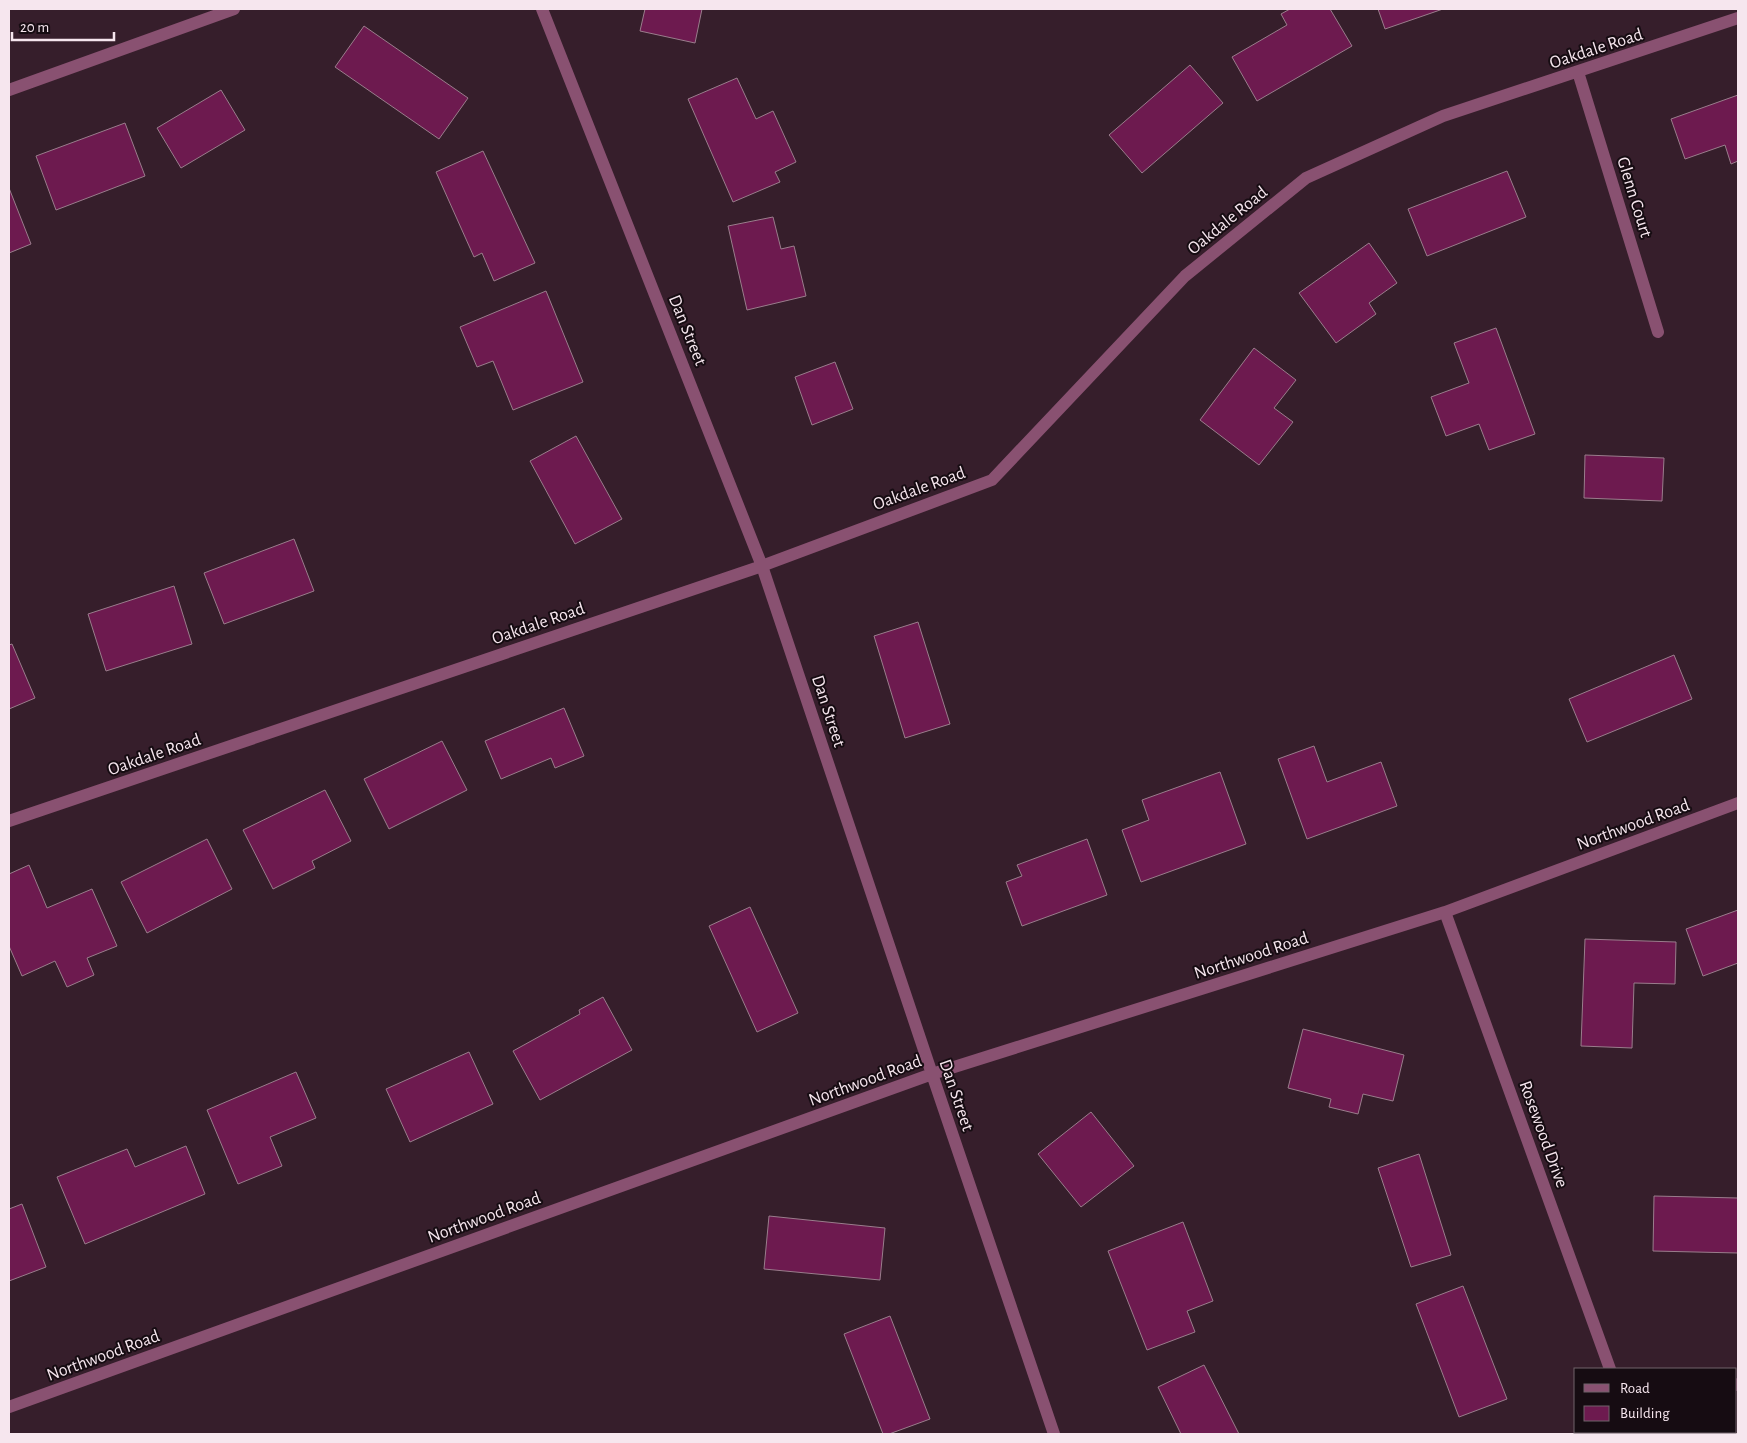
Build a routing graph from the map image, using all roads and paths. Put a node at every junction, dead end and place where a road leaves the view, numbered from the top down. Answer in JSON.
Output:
{"nodes":[{"id":1,"x":234,"y":9,"type":"edge"},
{"id":2,"x":542,"y":9,"type":"edge"},
{"id":3,"x":1738,"y":18,"type":"edge"},
{"id":4,"x":1578,"y":72,"type":"junction"},
{"id":5,"x":9,"y":90,"type":"edge"},
{"id":6,"x":1658,"y":332,"type":"dead end"},
{"id":7,"x":762,"y":566,"type":"junction"},
{"id":8,"x":1738,"y":803,"type":"edge"},
{"id":9,"x":9,"y":822,"type":"edge"},
{"id":10,"x":1445,"y":912,"type":"junction"},
{"id":11,"x":932,"y":1074,"type":"junction"},
{"id":12,"x":1610,"y":1368,"type":"edge"},
{"id":13,"x":9,"y":1407,"type":"edge"},
{"id":14,"x":1054,"y":1434,"type":"edge"}],
"edges":[{"from":1,"to":5,"type":"street"},
{"from":2,"to":7,"type":"street","name":"Dan Street"},
{"from":3,"to":4,"type":"street","name":"Oakdale Road"},
{"from":4,"to":6,"type":"street","name":"Glenn Court"},
{"from":4,"to":7,"type":"street","name":"Oakdale Road"},
{"from":7,"to":9,"type":"street","name":"Oakdale Road"},
{"from":7,"to":11,"type":"street","name":"Dan Street"},
{"from":8,"to":10,"type":"street","name":"Northwood Road"},
{"from":10,"to":11,"type":"street","name":"Northwood Road"},
{"from":10,"to":12,"type":"street","name":"Rosewood Drive"},
{"from":11,"to":13,"type":"street","name":"Northwood Road"},
{"from":11,"to":14,"type":"street","name":"Dan Street"}]}
